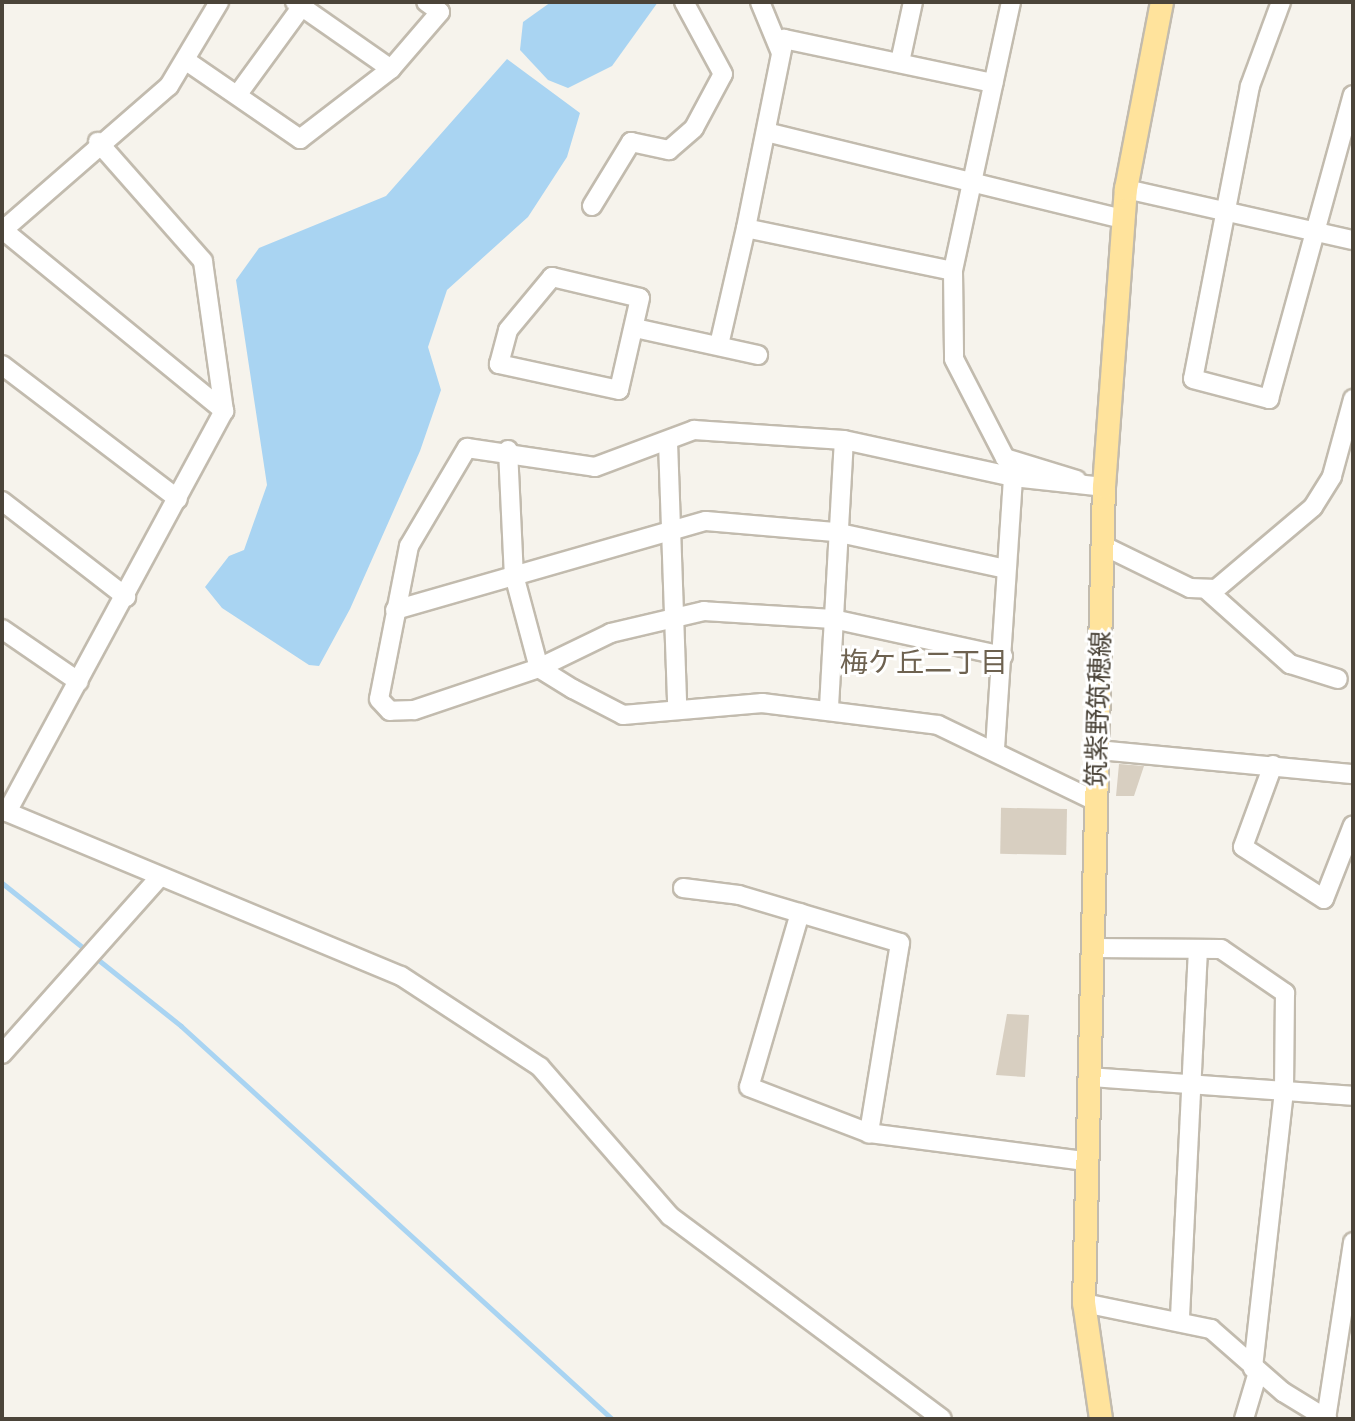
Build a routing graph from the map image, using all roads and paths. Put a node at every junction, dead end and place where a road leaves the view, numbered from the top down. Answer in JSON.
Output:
{"nodes":[{"id":1,"x":219,"y":2,"type":"edge"},
{"id":2,"x":426,"y":2,"type":"edge"},
{"id":3,"x":684,"y":2,"type":"edge"},
{"id":4,"x":760,"y":2,"type":"edge"},
{"id":5,"x":913,"y":2,"type":"edge"},
{"id":6,"x":1011,"y":2,"type":"edge"},
{"id":7,"x":1162,"y":2,"type":"edge"},
{"id":8,"x":1281,"y":2,"type":"edge"},
{"id":9,"x":300,"y":4,"type":"edge"},
{"id":10,"x":206,"y":11,"type":"edge"},
{"id":11,"x":781,"y":53,"type":"junction"},
{"id":12,"x":188,"y":62,"type":"junction"},
{"id":13,"x":900,"y":62,"type":"junction"},
{"id":14,"x":391,"y":69,"type":"junction"},
{"id":15,"x":993,"y":83,"type":"junction"},
{"id":16,"x":238,"y":94,"type":"junction"},
{"id":17,"x":1353,"y":95,"type":"edge"},
{"id":18,"x":766,"y":132,"type":"junction"},
{"id":19,"x":98,"y":142,"type":"junction"},
{"id":20,"x":974,"y":179,"type":"junction"},
{"id":21,"x":1126,"y":189,"type":"junction"},
{"id":22,"x":592,"y":206,"type":"dead end"},
{"id":23,"x":1227,"y":208,"type":"junction"},
{"id":24,"x":1123,"y":219,"type":"junction"},
{"id":25,"x":746,"y":228,"type":"junction"},
{"id":26,"x":3,"y":230,"type":"edge"},
{"id":27,"x":1311,"y":230,"type":"junction"},
{"id":28,"x":1352,"y":240,"type":"edge"},
{"id":29,"x":953,"y":271,"type":"junction"},
{"id":30,"x":635,"y":328,"type":"junction"},
{"id":31,"x":719,"y":345,"type":"junction"},
{"id":32,"x":758,"y":355,"type":"dead end"},
{"id":33,"x":2,"y":365,"type":"edge"},
{"id":34,"x":1353,"y":399,"type":"edge"},
{"id":35,"x":224,"y":411,"type":"junction"},
{"id":36,"x":844,"y":440,"type":"junction"},
{"id":37,"x":668,"y":442,"type":"junction"},
{"id":38,"x":508,"y":450,"type":"junction"},
{"id":39,"x":1013,"y":477,"type":"junction"},
{"id":40,"x":1097,"y":486,"type":"junction"},
{"id":41,"x":178,"y":499,"type":"junction"},
{"id":42,"x":2,"y":501,"type":"edge"},
{"id":43,"x":674,"y":524,"type":"junction"},
{"id":44,"x":835,"y":532,"type":"junction"},
{"id":45,"x":1104,"y":546,"type":"junction"},
{"id":46,"x":1006,"y":569,"type":"junction"},
{"id":47,"x":514,"y":575,"type":"junction"},
{"id":48,"x":1208,"y":591,"type":"junction"},
{"id":49,"x":126,"y":597,"type":"junction"},
{"id":50,"x":395,"y":610,"type":"junction"},
{"id":51,"x":674,"y":615,"type":"junction"},
{"id":52,"x":833,"y":619,"type":"junction"},
{"id":53,"x":2,"y":629,"type":"edge"},
{"id":54,"x":1003,"y":656,"type":"junction"},
{"id":55,"x":539,"y":668,"type":"junction"},
{"id":56,"x":1338,"y":679,"type":"dead end"},
{"id":57,"x":79,"y":682,"type":"junction"},
{"id":58,"x":677,"y":706,"type":"junction"},
{"id":59,"x":829,"y":707,"type":"junction"},
{"id":60,"x":995,"y":749,"type":"junction"},
{"id":61,"x":1098,"y":750,"type":"junction"},
{"id":62,"x":1273,"y":765,"type":"junction"},
{"id":63,"x":1353,"y":774,"type":"edge"},
{"id":64,"x":1097,"y":802,"type":"junction"},
{"id":65,"x":5,"y":811,"type":"edge"},
{"id":66,"x":1353,"y":825,"type":"edge"},
{"id":67,"x":159,"y":878,"type":"junction"},
{"id":68,"x":683,"y":888,"type":"dead end"},
{"id":69,"x":800,"y":913,"type":"junction"},
{"id":70,"x":1093,"y":948,"type":"junction"},
{"id":71,"x":1198,"y":950,"type":"junction"},
{"id":72,"x":2,"y":1054,"type":"edge"},
{"id":73,"x":1090,"y":1077,"type":"junction"},
{"id":74,"x":1196,"y":1085,"type":"junction"},
{"id":75,"x":1284,"y":1091,"type":"junction"},
{"id":76,"x":1353,"y":1096,"type":"edge"},
{"id":77,"x":869,"y":1133,"type":"junction"},
{"id":78,"x":1086,"y":1161,"type":"junction"},
{"id":79,"x":1353,"y":1242,"type":"edge"},
{"id":80,"x":1084,"y":1303,"type":"junction"},
{"id":81,"x":1180,"y":1317,"type":"junction"},
{"id":82,"x":1256,"y":1370,"type":"junction"},
{"id":83,"x":942,"y":1419,"type":"edge"},
{"id":84,"x":1101,"y":1419,"type":"edge"},
{"id":85,"x":1244,"y":1419,"type":"edge"},
{"id":86,"x":1327,"y":1419,"type":"edge"}],
"edges":[{"from":1,"to":10,"type":"street"},
{"from":2,"to":14,"type":"street"},
{"from":3,"to":22,"type":"street"},
{"from":4,"to":11,"type":"street"},
{"from":5,"to":13,"type":"street"},
{"from":6,"to":15,"type":"street"},
{"from":7,"to":21,"type":"main road","name":"筑紫野筑穂線"},
{"from":8,"to":23,"type":"street"},
{"from":9,"to":14,"type":"street"},
{"from":9,"to":16,"type":"street"},
{"from":10,"to":12,"type":"street"},
{"from":11,"to":13,"type":"street"},
{"from":11,"to":18,"type":"street"},
{"from":12,"to":16,"type":"street"},
{"from":12,"to":19,"type":"street"},
{"from":13,"to":15,"type":"street"},
{"from":14,"to":16,"type":"street"},
{"from":15,"to":20,"type":"street"},
{"from":17,"to":27,"type":"street"},
{"from":18,"to":20,"type":"street"},
{"from":18,"to":25,"type":"street"},
{"from":19,"to":26,"type":"street"},
{"from":19,"to":35,"type":"street"},
{"from":20,"to":24,"type":"street"},
{"from":20,"to":29,"type":"street"},
{"from":21,"to":23,"type":"street"},
{"from":21,"to":24,"type":"main road","name":"筑紫野筑穂線"},
{"from":23,"to":27,"type":"street"},
{"from":23,"to":27,"type":"street"},
{"from":24,"to":40,"type":"main road","name":"筑紫野筑穂線"},
{"from":25,"to":29,"type":"street"},
{"from":25,"to":31,"type":"street"},
{"from":26,"to":35,"type":"street"},
{"from":27,"to":28,"type":"street"},
{"from":29,"to":40,"type":"street"},
{"from":30,"to":30,"type":"street"},
{"from":30,"to":31,"type":"street"},
{"from":31,"to":32,"type":"street"},
{"from":33,"to":41,"type":"street"},
{"from":34,"to":48,"type":"street"},
{"from":35,"to":41,"type":"street"},
{"from":36,"to":37,"type":"street"},
{"from":36,"to":39,"type":"street"},
{"from":36,"to":44,"type":"street"},
{"from":37,"to":38,"type":"street"},
{"from":37,"to":43,"type":"street"},
{"from":38,"to":47,"type":"street"},
{"from":38,"to":50,"type":"street"},
{"from":39,"to":40,"type":"street"},
{"from":39,"to":46,"type":"street"},
{"from":40,"to":45,"type":"main road","name":"筑紫野筑穂線"},
{"from":41,"to":49,"type":"street"},
{"from":42,"to":49,"type":"street"},
{"from":43,"to":44,"type":"street"},
{"from":43,"to":47,"type":"street"},
{"from":43,"to":51,"type":"street"},
{"from":44,"to":46,"type":"street"},
{"from":44,"to":52,"type":"street"},
{"from":45,"to":48,"type":"street"},
{"from":45,"to":61,"type":"main road","name":"筑紫野筑穂線"},
{"from":46,"to":54,"type":"street"},
{"from":47,"to":50,"type":"street"},
{"from":47,"to":55,"type":"street"},
{"from":48,"to":56,"type":"street"},
{"from":49,"to":57,"type":"street"},
{"from":50,"to":55,"type":"street"},
{"from":51,"to":52,"type":"street"},
{"from":51,"to":55,"type":"street"},
{"from":51,"to":58,"type":"street"},
{"from":52,"to":54,"type":"street"},
{"from":52,"to":59,"type":"street"},
{"from":53,"to":57,"type":"street"},
{"from":54,"to":60,"type":"street"},
{"from":55,"to":58,"type":"street"},
{"from":57,"to":65,"type":"street"},
{"from":58,"to":59,"type":"street"},
{"from":59,"to":60,"type":"street"},
{"from":60,"to":64,"type":"street"},
{"from":61,"to":62,"type":"street"},
{"from":61,"to":64,"type":"main road","name":"筑紫野筑穂線"},
{"from":62,"to":63,"type":"street"},
{"from":62,"to":66,"type":"street"},
{"from":64,"to":70,"type":"main road","name":"筑紫野筑穂線"},
{"from":65,"to":67,"type":"street"},
{"from":67,"to":72,"type":"street"},
{"from":67,"to":83,"type":"street"},
{"from":68,"to":69,"type":"street"},
{"from":69,"to":77,"type":"street"},
{"from":69,"to":77,"type":"street"},
{"from":70,"to":71,"type":"street"},
{"from":70,"to":73,"type":"main road","name":"筑紫野筑穂線"},
{"from":71,"to":74,"type":"street"},
{"from":71,"to":75,"type":"street"},
{"from":73,"to":74,"type":"street"},
{"from":73,"to":78,"type":"main road","name":"筑紫野筑穂線"},
{"from":74,"to":75,"type":"street"},
{"from":74,"to":81,"type":"street"},
{"from":75,"to":76,"type":"street"},
{"from":75,"to":82,"type":"street"},
{"from":77,"to":78,"type":"street"},
{"from":78,"to":80,"type":"main road","name":"筑紫野筑穂線"},
{"from":79,"to":86,"type":"street"},
{"from":80,"to":81,"type":"street"},
{"from":80,"to":84,"type":"main road","name":"筑紫野筑穂線"},
{"from":81,"to":82,"type":"street"},
{"from":82,"to":85,"type":"street"},
{"from":82,"to":86,"type":"street"}]}
